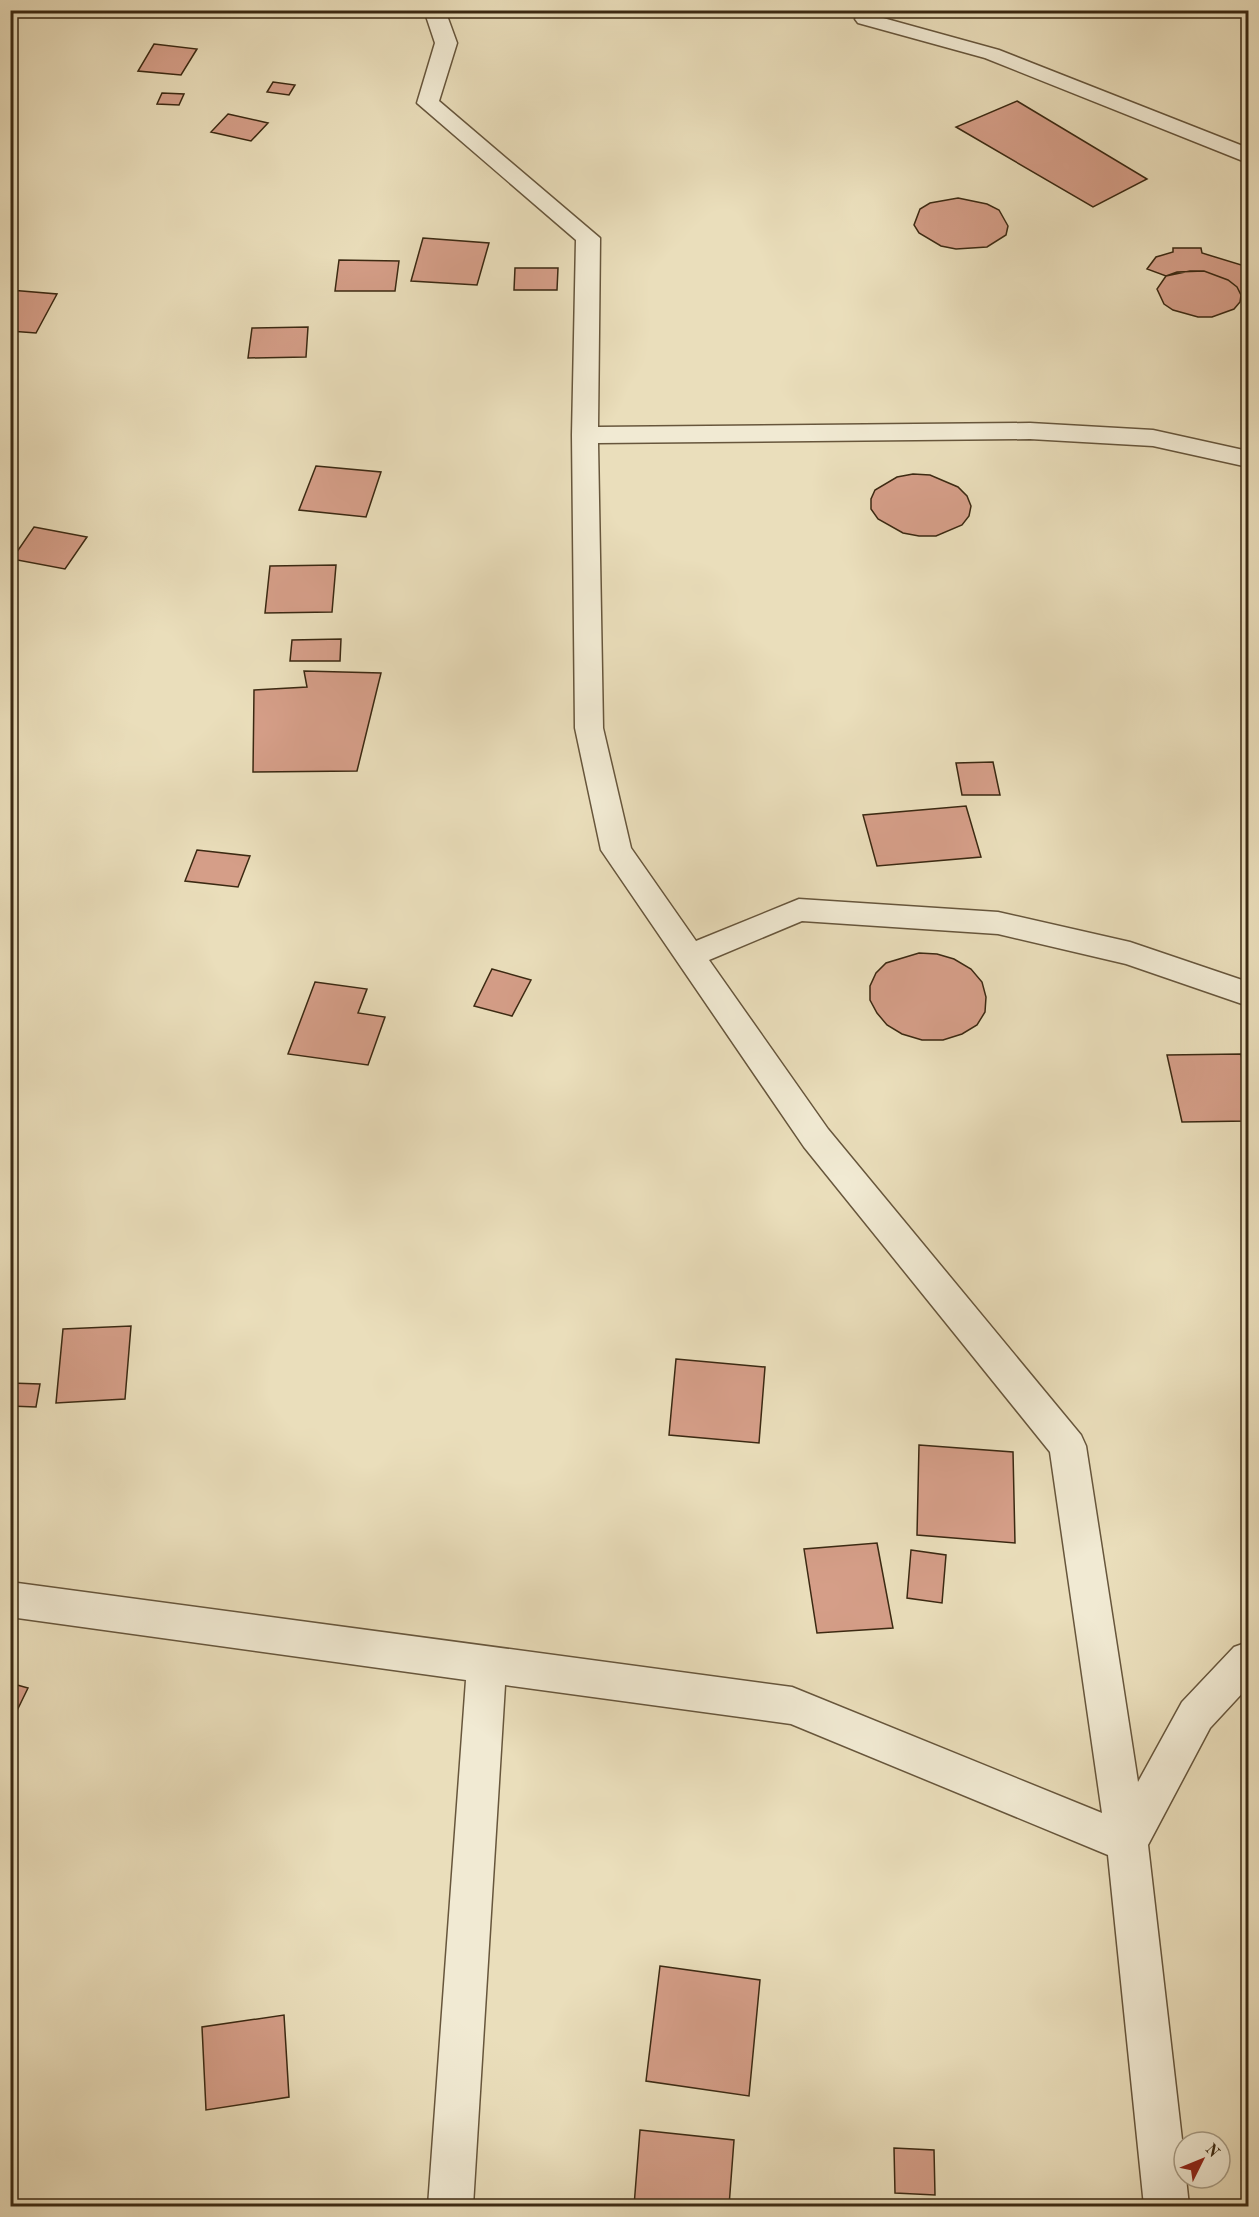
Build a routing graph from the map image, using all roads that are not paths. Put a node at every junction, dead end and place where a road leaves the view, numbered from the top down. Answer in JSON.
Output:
{"nodes":[{"id":1,"x":434,"y":10,"type":"edge"},
{"id":2,"x":865,"y":19,"type":"dead end"},
{"id":3,"x":1248,"y":156,"type":"edge"},
{"id":4,"x":585,"y":435,"type":"junction"},
{"id":5,"x":1248,"y":459,"type":"edge"},
{"id":6,"x":689,"y":956,"type":"junction"},
{"id":7,"x":1248,"y":994,"type":"edge"},
{"id":8,"x":10,"y":1599,"type":"edge"},
{"id":9,"x":1248,"y":1660,"type":"edge"},
{"id":10,"x":487,"y":1664,"type":"junction"},
{"id":11,"x":1127,"y":1843,"type":"junction"},
{"id":12,"x":450,"y":2206,"type":"edge"},
{"id":13,"x":1167,"y":2206,"type":"edge"}],
"edges":[{"from":1,"to":4,"type":"street"},
{"from":2,"to":3,"type":"street"},
{"from":4,"to":5,"type":"street"},
{"from":4,"to":6,"type":"street"},
{"from":6,"to":7,"type":"street"},
{"from":6,"to":11,"type":"street"},
{"from":8,"to":10,"type":"street"},
{"from":9,"to":11,"type":"street"},
{"from":10,"to":11,"type":"street"},
{"from":10,"to":12,"type":"street"},
{"from":11,"to":13,"type":"street"}]}
